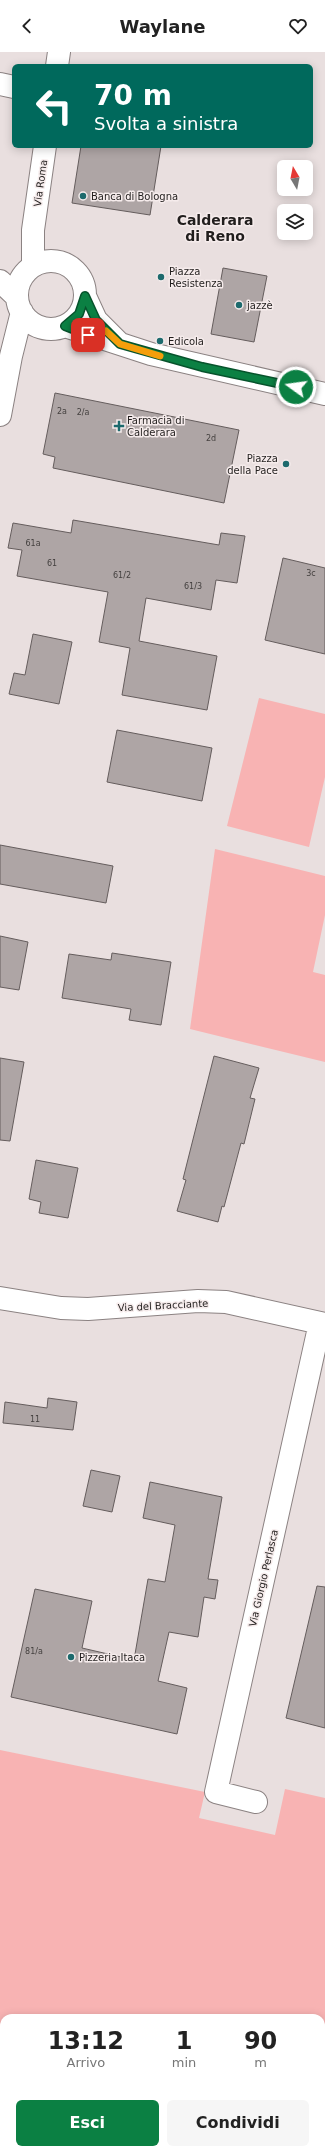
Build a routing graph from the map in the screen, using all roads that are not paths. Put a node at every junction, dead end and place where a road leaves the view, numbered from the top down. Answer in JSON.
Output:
{"nodes":[{"id":1,"x":59,"y":52,"type":"edge"},
{"id":2,"x":57,"y":64,"type":"edge"},
{"id":3,"x":0,"y":84,"type":"edge"},
{"id":4,"x":12,"y":87,"type":"edge"},
{"id":5,"x":45,"y":148,"type":"edge"},
{"id":6,"x":35,"y":219,"type":"junction"},
{"id":7,"x":59,"y":262,"type":"junction"},
{"id":8,"x":28,"y":271,"type":"junction"},
{"id":9,"x":0,"y":280,"type":"edge"},
{"id":10,"x":85,"y":296,"type":"junction"},
{"id":11,"x":20,"y":305,"type":"junction"},
{"id":12,"x":58,"y":327,"type":"junction"},
{"id":13,"x":120,"y":344,"type":"junction"},
{"id":14,"x":11,"y":356,"type":"junction"},
{"id":15,"x":325,"y":394,"type":"edge"},
{"id":16,"x":0,"y":415,"type":"edge"},
{"id":17,"x":0,"y":1298,"type":"edge"},
{"id":18,"x":322,"y":1324,"type":"edge"},
{"id":19,"x":256,"y":1802,"type":"dead end"}],
"edges":[{"from":1,"to":2,"type":"street"},
{"from":3,"to":4,"type":"street"},
{"from":5,"to":6,"type":"street","name":"Via Roma"},
{"from":6,"to":7,"type":"street","name":"Via Roma"},
{"from":6,"to":8,"type":"street","name":"Via Roma"},
{"from":7,"to":8,"type":"street"},
{"from":7,"to":10,"type":"street"},
{"from":8,"to":9,"type":"street"},
{"from":8,"to":11,"type":"street"},
{"from":9,"to":11,"type":"street"},
{"from":10,"to":12,"type":"street"},
{"from":10,"to":13,"type":"street"},
{"from":11,"to":12,"type":"street"},
{"from":11,"to":14,"type":"street"},
{"from":12,"to":13,"type":"street"},
{"from":12,"to":14,"type":"street"},
{"from":13,"to":15,"type":"street"},
{"from":14,"to":16,"type":"street"},
{"from":17,"to":18,"type":"street","name":"Via del Bracciante"},
{"from":18,"to":19,"type":"street","name":"Via Giorgio Perlasca"}]}
